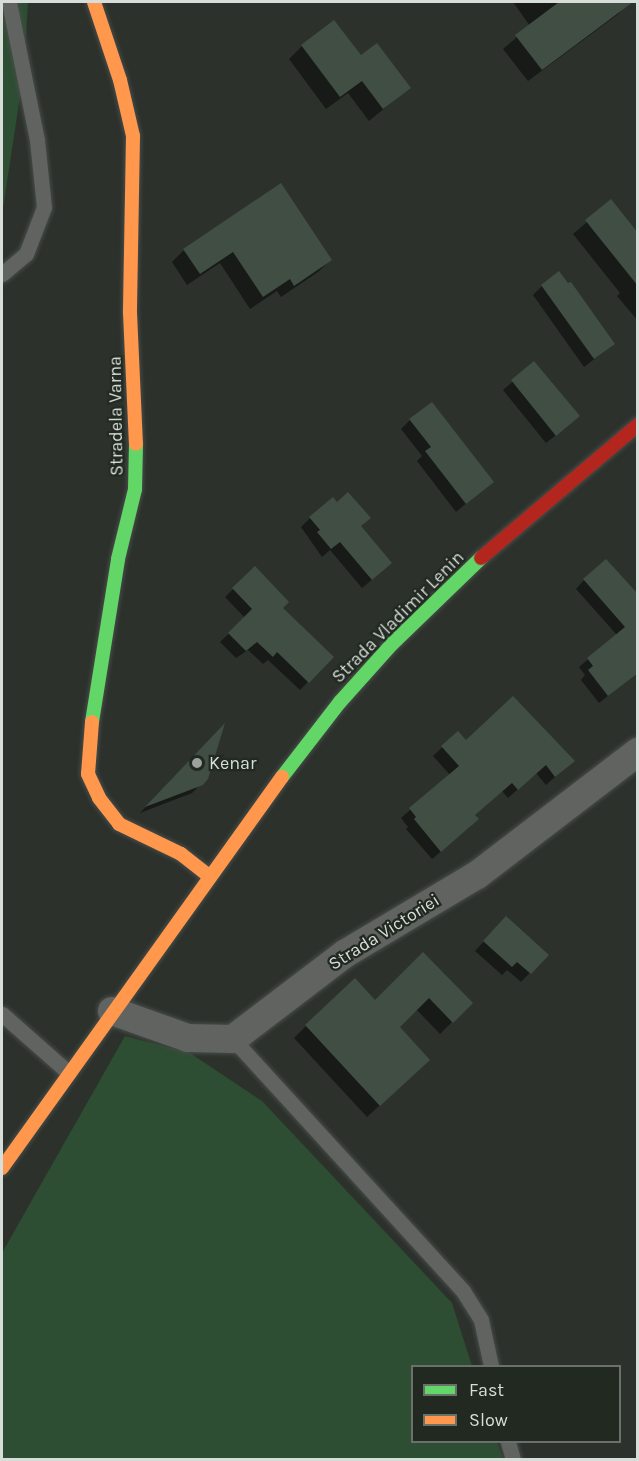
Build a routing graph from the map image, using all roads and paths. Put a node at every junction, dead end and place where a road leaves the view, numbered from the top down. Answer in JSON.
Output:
{"nodes":[{"id":1,"x":9,"y":2,"type":"edge"},
{"id":2,"x":94,"y":2,"type":"edge"},
{"id":3,"x":2,"y":274,"type":"edge"},
{"id":4,"x":638,"y":425,"type":"edge"},
{"id":5,"x":638,"y":752,"type":"edge"},
{"id":6,"x":209,"y":876,"type":"junction"},
{"id":7,"x":112,"y":1011,"type":"junction"},
{"id":8,"x":2,"y":1014,"type":"edge"},
{"id":9,"x":233,"y":1039,"type":"junction"},
{"id":10,"x":69,"y":1073,"type":"junction"},
{"id":11,"x":2,"y":1168,"type":"edge"},
{"id":12,"x":491,"y":1365,"type":"edge"},
{"id":13,"x":508,"y":1443,"type":"edge"},
{"id":14,"x":513,"y":1460,"type":"edge"}],
"edges":[{"from":1,"to":3,"type":"lane"},
{"from":2,"to":6,"type":"main road","name":"Stradela Varna"},
{"from":4,"to":6,"type":"main road","name":"Strada Vladimir Lenin"},
{"from":5,"to":9,"type":"street","name":"Strada Victoriei"},
{"from":6,"to":7,"type":"main road","name":"Strada Vladimir Lenin"},
{"from":7,"to":9,"type":"street"},
{"from":7,"to":10,"type":"main road","name":"Strada Vladimir Lenin"},
{"from":8,"to":10,"type":"lane"},
{"from":9,"to":12,"type":"lane"},
{"from":10,"to":11,"type":"main road","name":"Strada Vladimir Lenin"},
{"from":13,"to":14,"type":"lane"}]}
